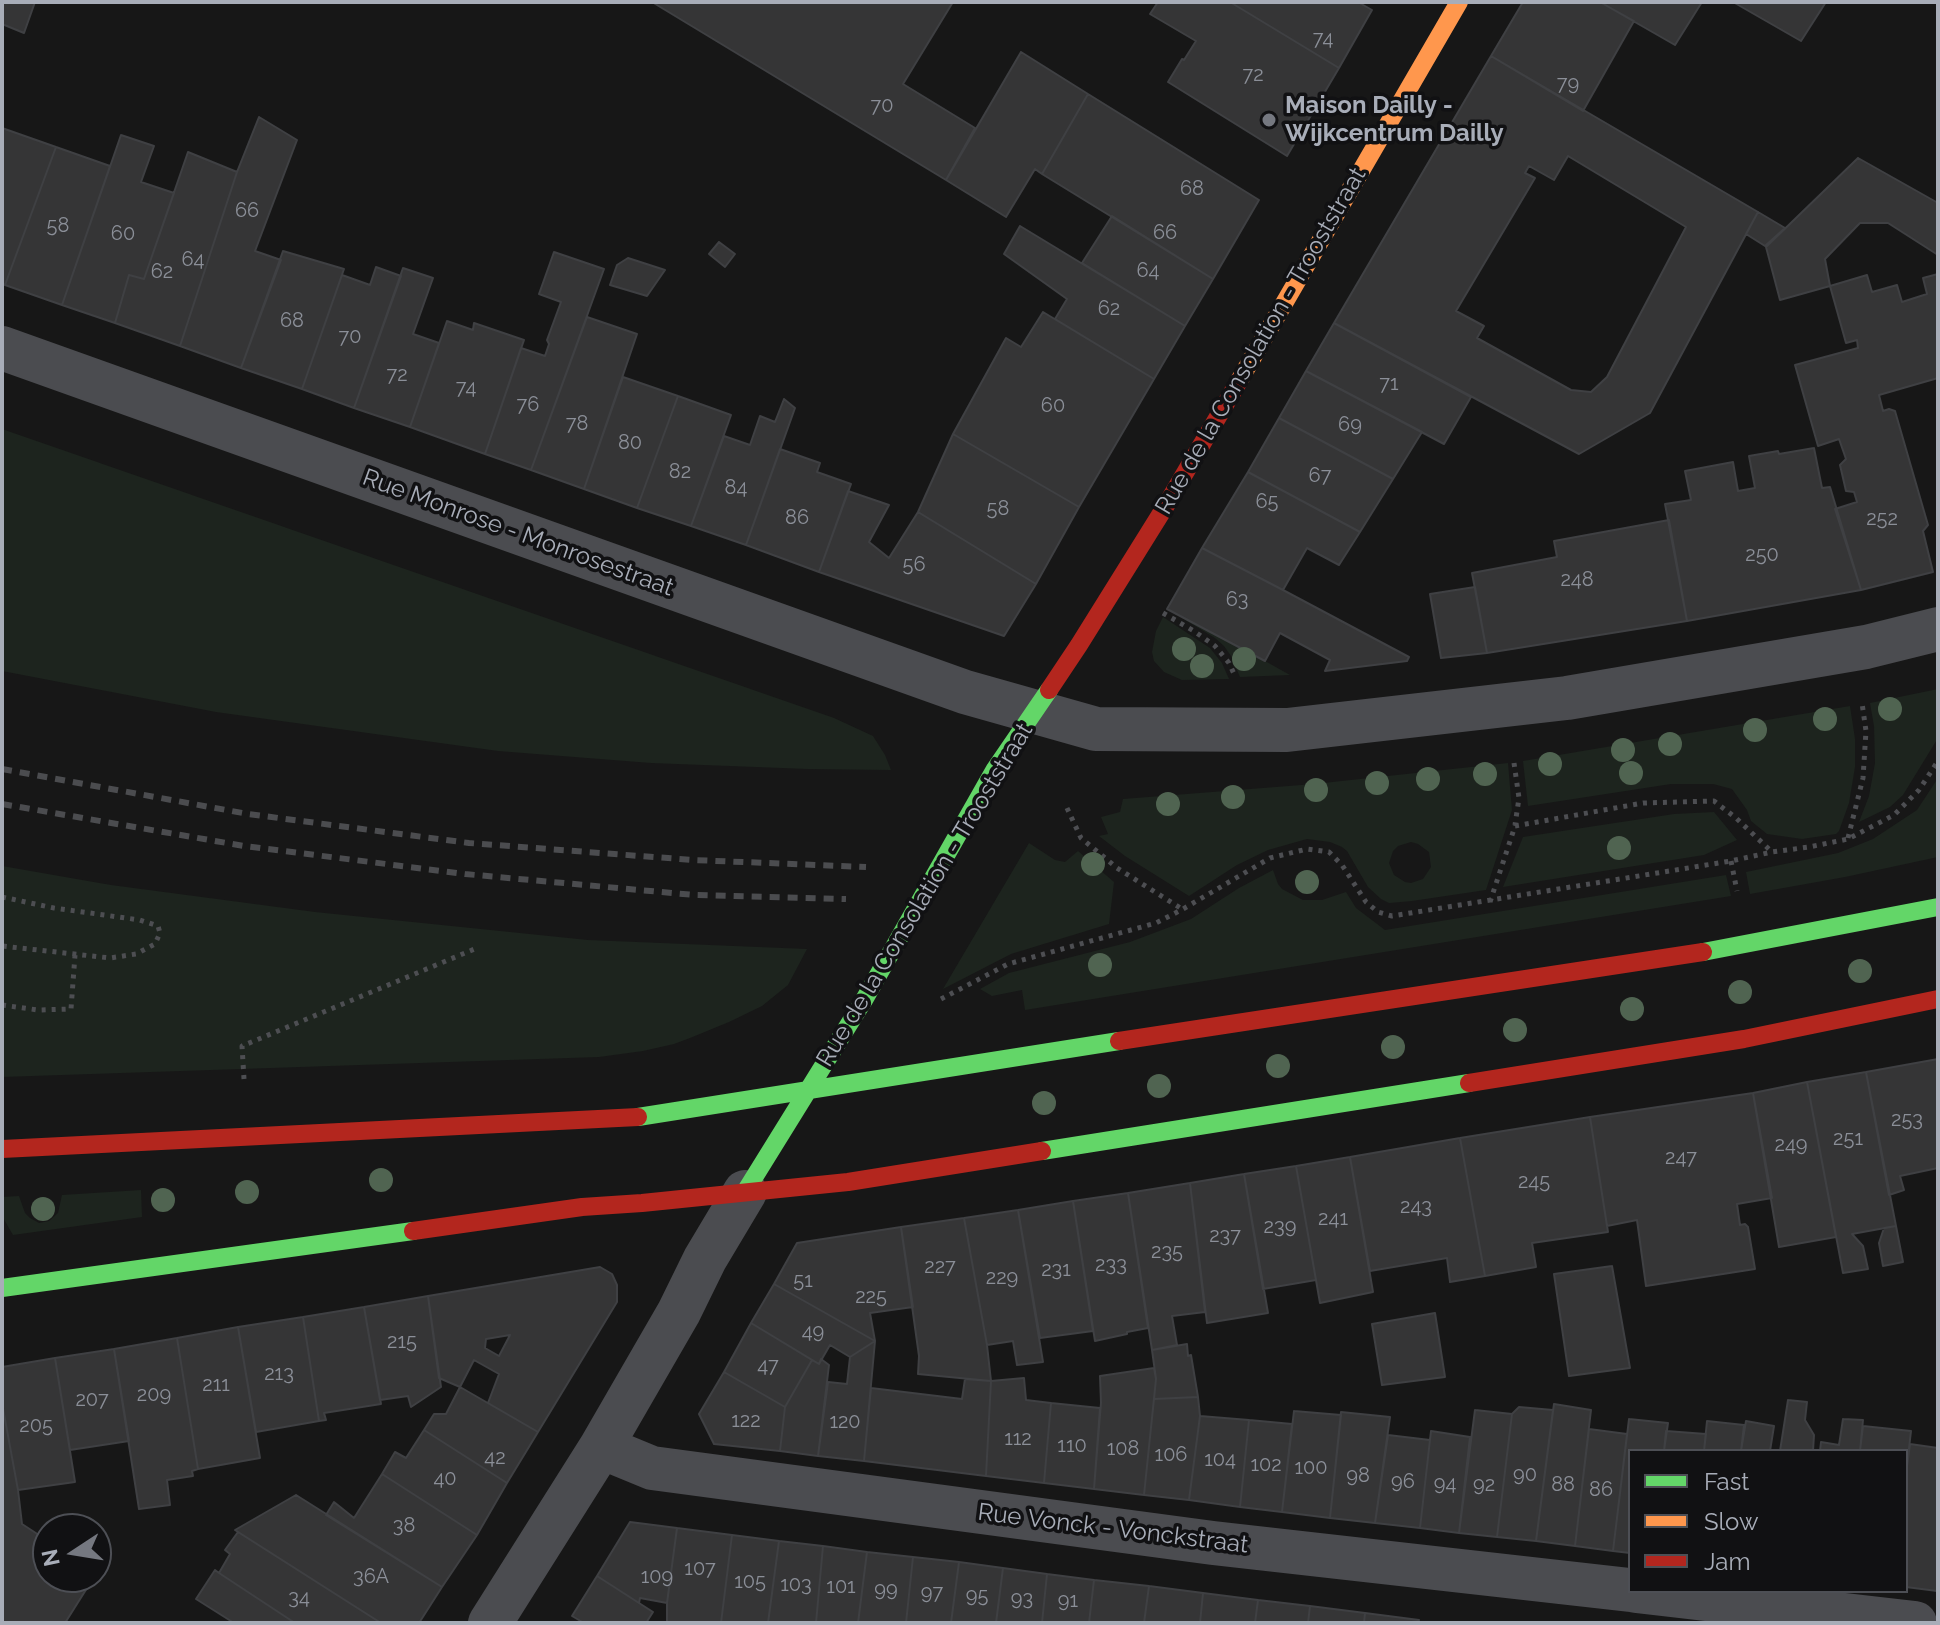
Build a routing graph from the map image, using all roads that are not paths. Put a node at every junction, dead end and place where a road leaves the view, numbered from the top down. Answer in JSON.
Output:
{"nodes":[{"id":1,"x":1459,"y":2,"type":"edge"},
{"id":2,"x":2,"y":348,"type":"edge"},
{"id":3,"x":1938,"y":629,"type":"edge"},
{"id":4,"x":1035,"y":712,"type":"junction"},
{"id":5,"x":1938,"y":907,"type":"edge"},
{"id":6,"x":1938,"y":999,"type":"edge"},
{"id":7,"x":808,"y":1090,"type":"junction"},
{"id":8,"x":2,"y":1149,"type":"edge"},
{"id":9,"x":745,"y":1192,"type":"junction"},
{"id":10,"x":2,"y":1288,"type":"edge"},
{"id":11,"x":601,"y":1447,"type":"junction"},
{"id":12,"x":1628,"y":1590,"type":"edge"},
{"id":13,"x":1653,"y":1593,"type":"edge"},
{"id":14,"x":490,"y":1623,"type":"edge"},
{"id":15,"x":1915,"y":1623,"type":"edge"}],
"edges":[{"from":1,"to":4,"type":"street","name":"Rue de la Consolation - Trooststraat"},
{"from":2,"to":4,"type":"street","name":"Rue Monrose - Monrosestraat"},
{"from":3,"to":4,"type":"street","name":"Rue Monrose - Monrosestraat"},
{"from":4,"to":7,"type":"street","name":"Rue de la Consolation - Trooststraat"},
{"from":5,"to":7,"type":"street"},
{"from":6,"to":9,"type":"street"},
{"from":7,"to":8,"type":"street"},
{"from":7,"to":9,"type":"street","name":"Rue de la Consolation - Trooststraat"},
{"from":9,"to":10,"type":"street"},
{"from":9,"to":11,"type":"street","name":"Rue de la Consolation - Trooststraat"},
{"from":11,"to":12,"type":"street","name":"Rue Vonck - Vonckstraat"},
{"from":11,"to":14,"type":"street","name":"Rue de la Consolation - Trooststraat"},
{"from":13,"to":15,"type":"street"}]}
